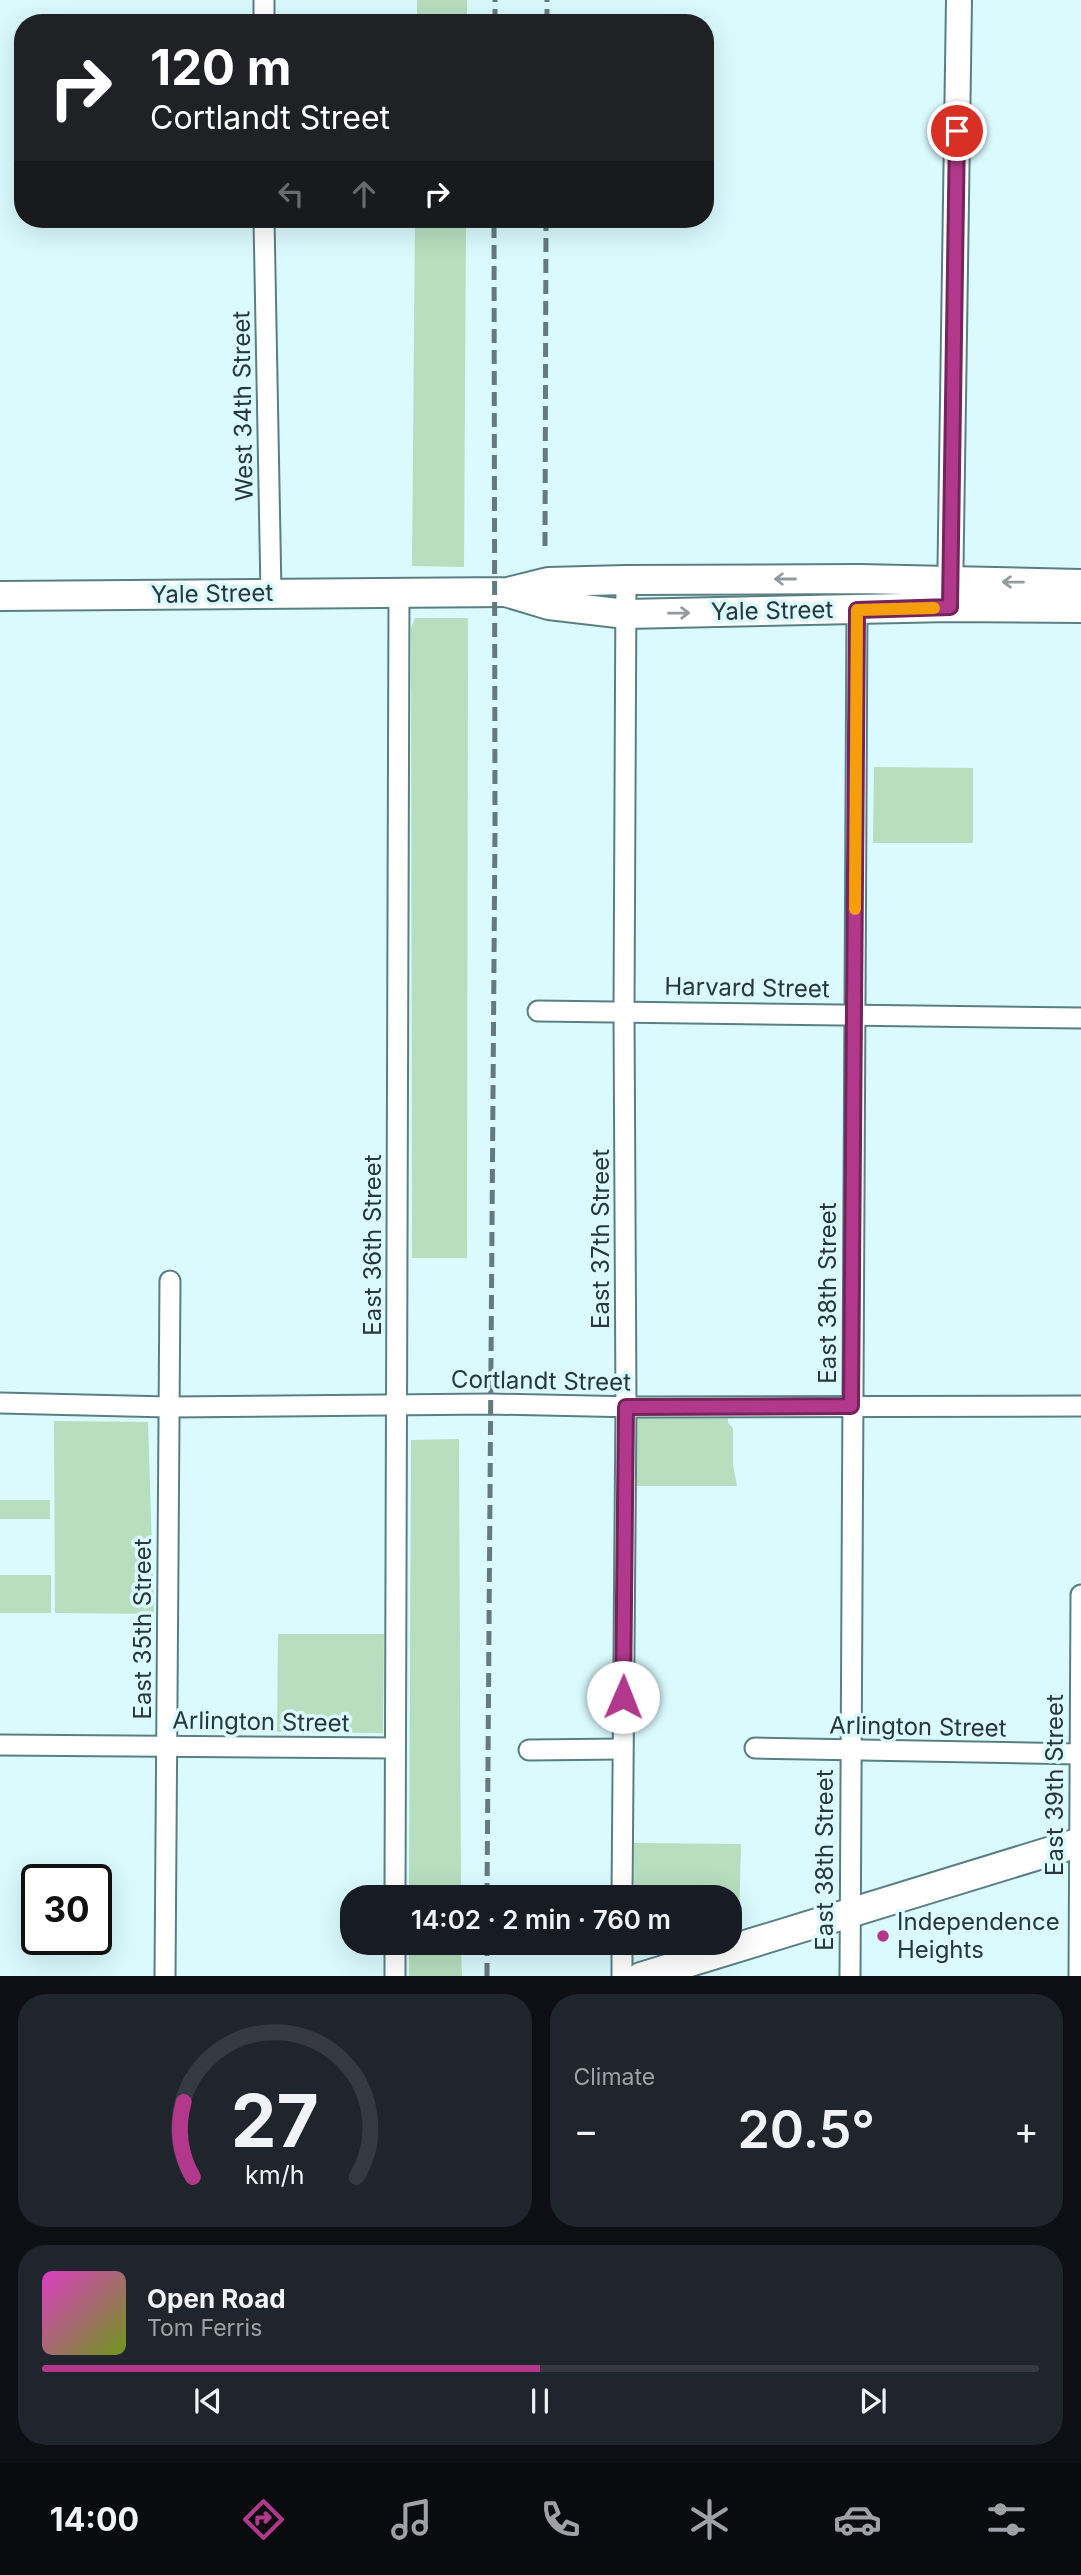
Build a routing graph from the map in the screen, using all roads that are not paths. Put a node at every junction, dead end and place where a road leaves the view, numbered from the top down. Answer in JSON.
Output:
{"nodes":[{"id":1,"x":959,"y":0,"type":"edge"},
{"id":2,"x":264,"y":228,"type":"edge"},
{"id":3,"x":722,"y":579,"type":"junction"},
{"id":4,"x":626,"y":580,"type":"junction"},
{"id":5,"x":1081,"y":584,"type":"edge"},
{"id":6,"x":508,"y":592,"type":"junction"},
{"id":7,"x":271,"y":593,"type":"junction"},
{"id":8,"x":399,"y":594,"type":"junction"},
{"id":9,"x":951,"y":594,"type":"junction"},
{"id":10,"x":0,"y":596,"type":"edge"},
{"id":11,"x":1081,"y":608,"type":"edge"},
{"id":12,"x":857,"y":610,"type":"junction"},
{"id":13,"x":720,"y":612,"type":"junction"},
{"id":14,"x":626,"y":614,"type":"junction"},
{"id":15,"x":538,"y":1011,"type":"dead end"},
{"id":16,"x":624,"y":1012,"type":"junction"},
{"id":17,"x":854,"y":1014,"type":"junction"},
{"id":18,"x":1081,"y":1018,"type":"edge"},
{"id":19,"x":170,"y":1281,"type":"dead end"},
{"id":20,"x":0,"y":1404,"type":"edge"},
{"id":21,"x":397,"y":1405,"type":"junction"},
{"id":22,"x":851,"y":1406,"type":"junction"},
{"id":23,"x":1081,"y":1406,"type":"edge"},
{"id":24,"x":169,"y":1407,"type":"junction"},
{"id":25,"x":626,"y":1407,"type":"junction"},
{"id":26,"x":1081,"y":1595,"type":"edge"},
{"id":27,"x":0,"y":1745,"type":"edge"},
{"id":28,"x":167,"y":1746,"type":"junction"},
{"id":29,"x":395,"y":1748,"type":"junction"},
{"id":30,"x":755,"y":1748,"type":"dead end"},
{"id":31,"x":622,"y":1749,"type":"junction"},
{"id":32,"x":528,"y":1750,"type":"dead end"},
{"id":33,"x":849,"y":1751,"type":"junction"},
{"id":34,"x":1080,"y":1754,"type":"edge"},
{"id":35,"x":1080,"y":1842,"type":"edge"},
{"id":36,"x":395,"y":1885,"type":"edge"},
{"id":37,"x":622,"y":1885,"type":"edge"},
{"id":38,"x":850,"y":1913,"type":"junction"},
{"id":39,"x":395,"y":1955,"type":"edge"},
{"id":40,"x":622,"y":1955,"type":"edge"},
{"id":41,"x":165,"y":1976,"type":"edge"},
{"id":42,"x":395,"y":1976,"type":"edge"},
{"id":43,"x":622,"y":1976,"type":"edge"},
{"id":44,"x":641,"y":1976,"type":"edge"},
{"id":45,"x":850,"y":1976,"type":"edge"},
{"id":46,"x":1079,"y":1976,"type":"edge"}],
"edges":[{"from":1,"to":9,"type":"street"},
{"from":2,"to":7,"type":"street","name":"West 34th Street"},
{"from":3,"to":4,"type":"main road","name":"Yale Street"},
{"from":9,"to":3,"type":"main road","name":"Yale Street","one_way":true},
{"from":3,"to":13,"type":"main road"},
{"from":4,"to":6,"type":"main road","name":"Yale Street"},
{"from":4,"to":14,"type":"street","name":"East 37th Street"},
{"from":5,"to":9,"type":"main road","name":"Yale Street","one_way":true},
{"from":6,"to":8,"type":"main road","name":"Yale Street"},
{"from":6,"to":14,"type":"main road","name":"Yale Street"},
{"from":7,"to":8,"type":"main road","name":"Yale Street"},
{"from":7,"to":10,"type":"main road","name":"Yale Street"},
{"from":8,"to":21,"type":"street","name":"East 36th Street"},
{"from":9,"to":11,"type":"main road","name":"Yale Street"},
{"from":9,"to":12,"type":"main road","name":"Yale Street"},
{"from":12,"to":13,"type":"main road","name":"Yale Street"},
{"from":12,"to":17,"type":"street","name":"East 38th Street"},
{"from":14,"to":13,"type":"main road","name":"Yale Street","one_way":true},
{"from":14,"to":16,"type":"street","name":"East 37th Street"},
{"from":15,"to":16,"type":"street","name":"Harvard Street"},
{"from":16,"to":17,"type":"street","name":"Harvard Street"},
{"from":16,"to":25,"type":"street","name":"East 37th Street"},
{"from":17,"to":18,"type":"street","name":"Harvard Street"},
{"from":17,"to":22,"type":"street","name":"East 38th Street"},
{"from":19,"to":24,"type":"street","name":"East 35th Street"},
{"from":20,"to":24,"type":"street","name":"Cortlandt Street"},
{"from":21,"to":24,"type":"street","name":"Cortlandt Street"},
{"from":21,"to":25,"type":"street","name":"Cortlandt Street"},
{"from":21,"to":29,"type":"street","name":"East 36th Street"},
{"from":22,"to":23,"type":"street","name":"Cortlandt Street"},
{"from":22,"to":25,"type":"street","name":"Cortlandt Street"},
{"from":22,"to":33,"type":"street","name":"East 38th Street"},
{"from":24,"to":28,"type":"street","name":"East 35th Street"},
{"from":25,"to":31,"type":"street","name":"East 37th Street"},
{"from":26,"to":34,"type":"street","name":"East 39th Street"},
{"from":27,"to":28,"type":"street","name":"Arlington Street"},
{"from":28,"to":29,"type":"street","name":"Arlington Street"},
{"from":28,"to":41,"type":"street","name":"East 35th Street"},
{"from":29,"to":36,"type":"street","name":"East 36th Street"},
{"from":30,"to":33,"type":"street","name":"Arlington Street"},
{"from":31,"to":32,"type":"street"},
{"from":31,"to":37,"type":"street","name":"East 37th Street"},
{"from":33,"to":34,"type":"street","name":"Arlington Street"},
{"from":33,"to":38,"type":"street","name":"East 38th Street"},
{"from":34,"to":35,"type":"street","name":"East 39th Street"},
{"from":35,"to":38,"type":"main road"},
{"from":35,"to":46,"type":"street","name":"East 39th Street"},
{"from":38,"to":44,"type":"main road"},
{"from":38,"to":45,"type":"street","name":"East 38th Street"},
{"from":39,"to":42,"type":"street"},
{"from":40,"to":43,"type":"street"}]}
